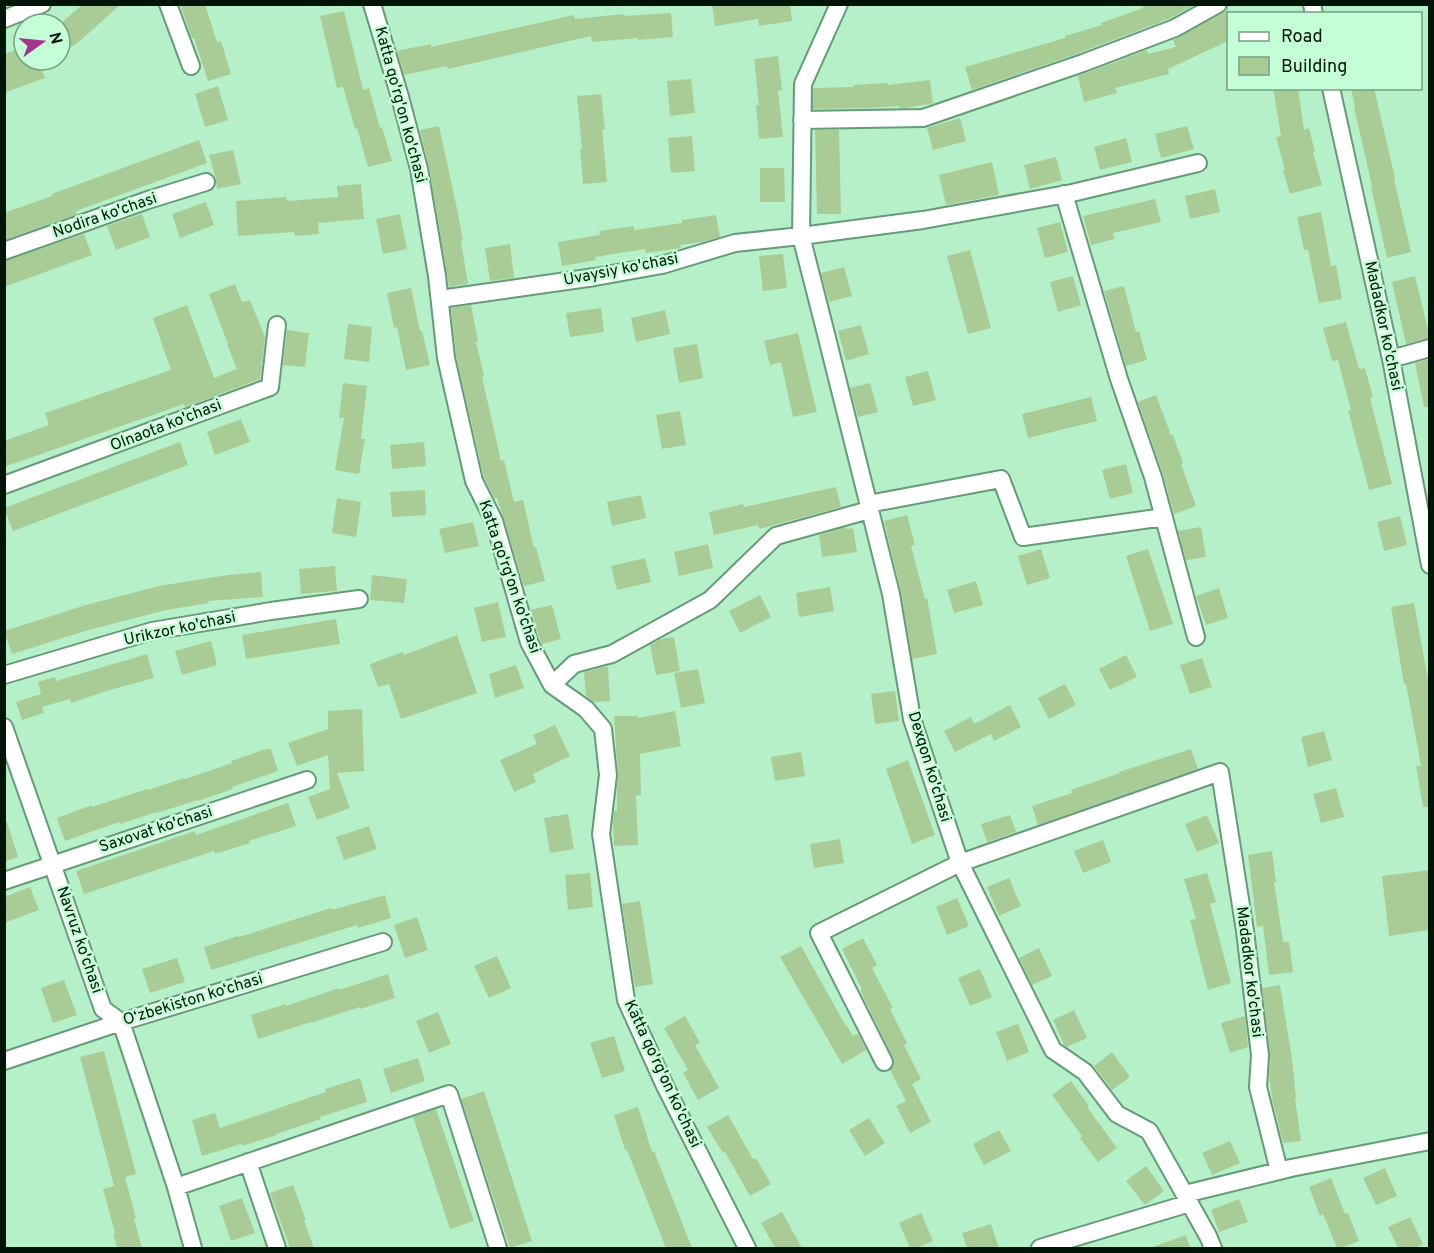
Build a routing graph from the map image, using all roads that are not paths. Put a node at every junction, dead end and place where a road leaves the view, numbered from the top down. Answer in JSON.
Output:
{"nodes":[{"id":1,"x":42,"y":4,"type":"edge"},
{"id":2,"x":168,"y":4,"type":"edge"},
{"id":3,"x":372,"y":4,"type":"edge"},
{"id":4,"x":838,"y":4,"type":"edge"},
{"id":5,"x":1218,"y":4,"type":"edge"},
{"id":6,"x":4,"y":19,"type":"edge"},
{"id":7,"x":191,"y":66,"type":"dead end"},
{"id":8,"x":1331,"y":90,"type":"edge"},
{"id":9,"x":802,"y":120,"type":"junction"},
{"id":10,"x":1198,"y":163,"type":"dead end"},
{"id":11,"x":206,"y":182,"type":"dead end"},
{"id":12,"x":1064,"y":194,"type":"junction"},
{"id":13,"x":801,"y":236,"type":"junction"},
{"id":14,"x":4,"y":251,"type":"edge"},
{"id":15,"x":440,"y":299,"type":"junction"},
{"id":16,"x":277,"y":325,"type":"dead end"},
{"id":17,"x":1430,"y":348,"type":"edge"},
{"id":18,"x":1391,"y":359,"type":"junction"},
{"id":19,"x":4,"y":485,"type":"edge"},
{"id":20,"x":868,"y":507,"type":"junction"},
{"id":21,"x":1164,"y":517,"type":"junction"},
{"id":22,"x":1430,"y":565,"type":"edge"},
{"id":23,"x":359,"y":599,"type":"dead end"},
{"id":24,"x":1196,"y":637,"type":"dead end"},
{"id":25,"x":4,"y":675,"type":"edge"},
{"id":26,"x":552,"y":685,"type":"junction"},
{"id":27,"x":4,"y":728,"type":"edge"},
{"id":28,"x":307,"y":780,"type":"dead end"},
{"id":29,"x":960,"y":863,"type":"junction"},
{"id":30,"x":53,"y":864,"type":"junction"},
{"id":31,"x":4,"y":881,"type":"edge"},
{"id":32,"x":383,"y":942,"type":"dead end"},
{"id":33,"x":121,"y":1022,"type":"junction"},
{"id":34,"x":4,"y":1061,"type":"edge"},
{"id":35,"x":884,"y":1062,"type":"dead end"},
{"id":36,"x":1430,"y":1141,"type":"edge"},
{"id":37,"x":248,"y":1162,"type":"junction"},
{"id":38,"x":1279,"y":1171,"type":"junction"},
{"id":39,"x":176,"y":1187,"type":"junction"},
{"id":40,"x":1187,"y":1198,"type":"junction"},
{"id":41,"x":193,"y":1248,"type":"edge"},
{"id":42,"x":277,"y":1248,"type":"edge"},
{"id":43,"x":498,"y":1248,"type":"edge"},
{"id":44,"x":747,"y":1248,"type":"edge"},
{"id":45,"x":1041,"y":1248,"type":"edge"},
{"id":46,"x":1213,"y":1248,"type":"edge"}],
"edges":[{"from":1,"to":6,"type":"street"},
{"from":2,"to":7,"type":"street"},
{"from":3,"to":15,"type":"street","name":"Katta qo'rg'on ko'chasi"},
{"from":4,"to":9,"type":"street","name":"Dexqon ko'chasi"},
{"from":5,"to":9,"type":"street"},
{"from":8,"to":18,"type":"street","name":"Madadkor ko'chasi"},
{"from":9,"to":13,"type":"street","name":"Dexqon ko'chasi"},
{"from":10,"to":12,"type":"street","name":"Uvaysiy ko'chasi"},
{"from":11,"to":14,"type":"street","name":"Nodira ko'chasi"},
{"from":12,"to":13,"type":"street","name":"Uvaysiy ko'chasi"},
{"from":12,"to":21,"type":"street"},
{"from":13,"to":15,"type":"street","name":"Uvaysiy ko'chasi"},
{"from":13,"to":20,"type":"street","name":"Dexqon ko'chasi"},
{"from":15,"to":26,"type":"street","name":"Katta qo'rg'on ko'chasi"},
{"from":16,"to":19,"type":"street","name":"Olnaota ko'chasi"},
{"from":17,"to":18,"type":"street"},
{"from":18,"to":22,"type":"street","name":"Madadkor ko'chasi"},
{"from":20,"to":21,"type":"street"},
{"from":20,"to":26,"type":"street"},
{"from":20,"to":29,"type":"street","name":"Dexqon ko'chasi"},
{"from":21,"to":24,"type":"street"},
{"from":23,"to":25,"type":"street","name":"Urikzor ko'chasi"},
{"from":26,"to":44,"type":"street","name":"Katta qo'rg'on ko'chasi"},
{"from":27,"to":30,"type":"street","name":"Navruz ko'chasi"},
{"from":28,"to":30,"type":"street","name":"Saxovat ko'chasi"},
{"from":29,"to":35,"type":"street"},
{"from":29,"to":38,"type":"street","name":"Madadkor ko'chasi"},
{"from":29,"to":40,"type":"street","name":"Dexqon ko'chasi"},
{"from":30,"to":31,"type":"street","name":"Saxovat ko'chasi"},
{"from":30,"to":33,"type":"street","name":"Navruz ko'chasi"},
{"from":32,"to":33,"type":"street","name":"O‘zbekiston ko‘chasi"},
{"from":33,"to":34,"type":"street","name":"O‘zbekiston ko‘chasi"},
{"from":33,"to":39,"type":"street","name":"Navruz ko'chasi"},
{"from":36,"to":38,"type":"street"},
{"from":37,"to":39,"type":"street"},
{"from":37,"to":42,"type":"street"},
{"from":37,"to":43,"type":"street"},
{"from":38,"to":40,"type":"street"},
{"from":39,"to":41,"type":"street","name":"Navruz ko'chasi"},
{"from":40,"to":45,"type":"street"},
{"from":40,"to":46,"type":"street","name":"Dexqon ko'chasi"}]}
